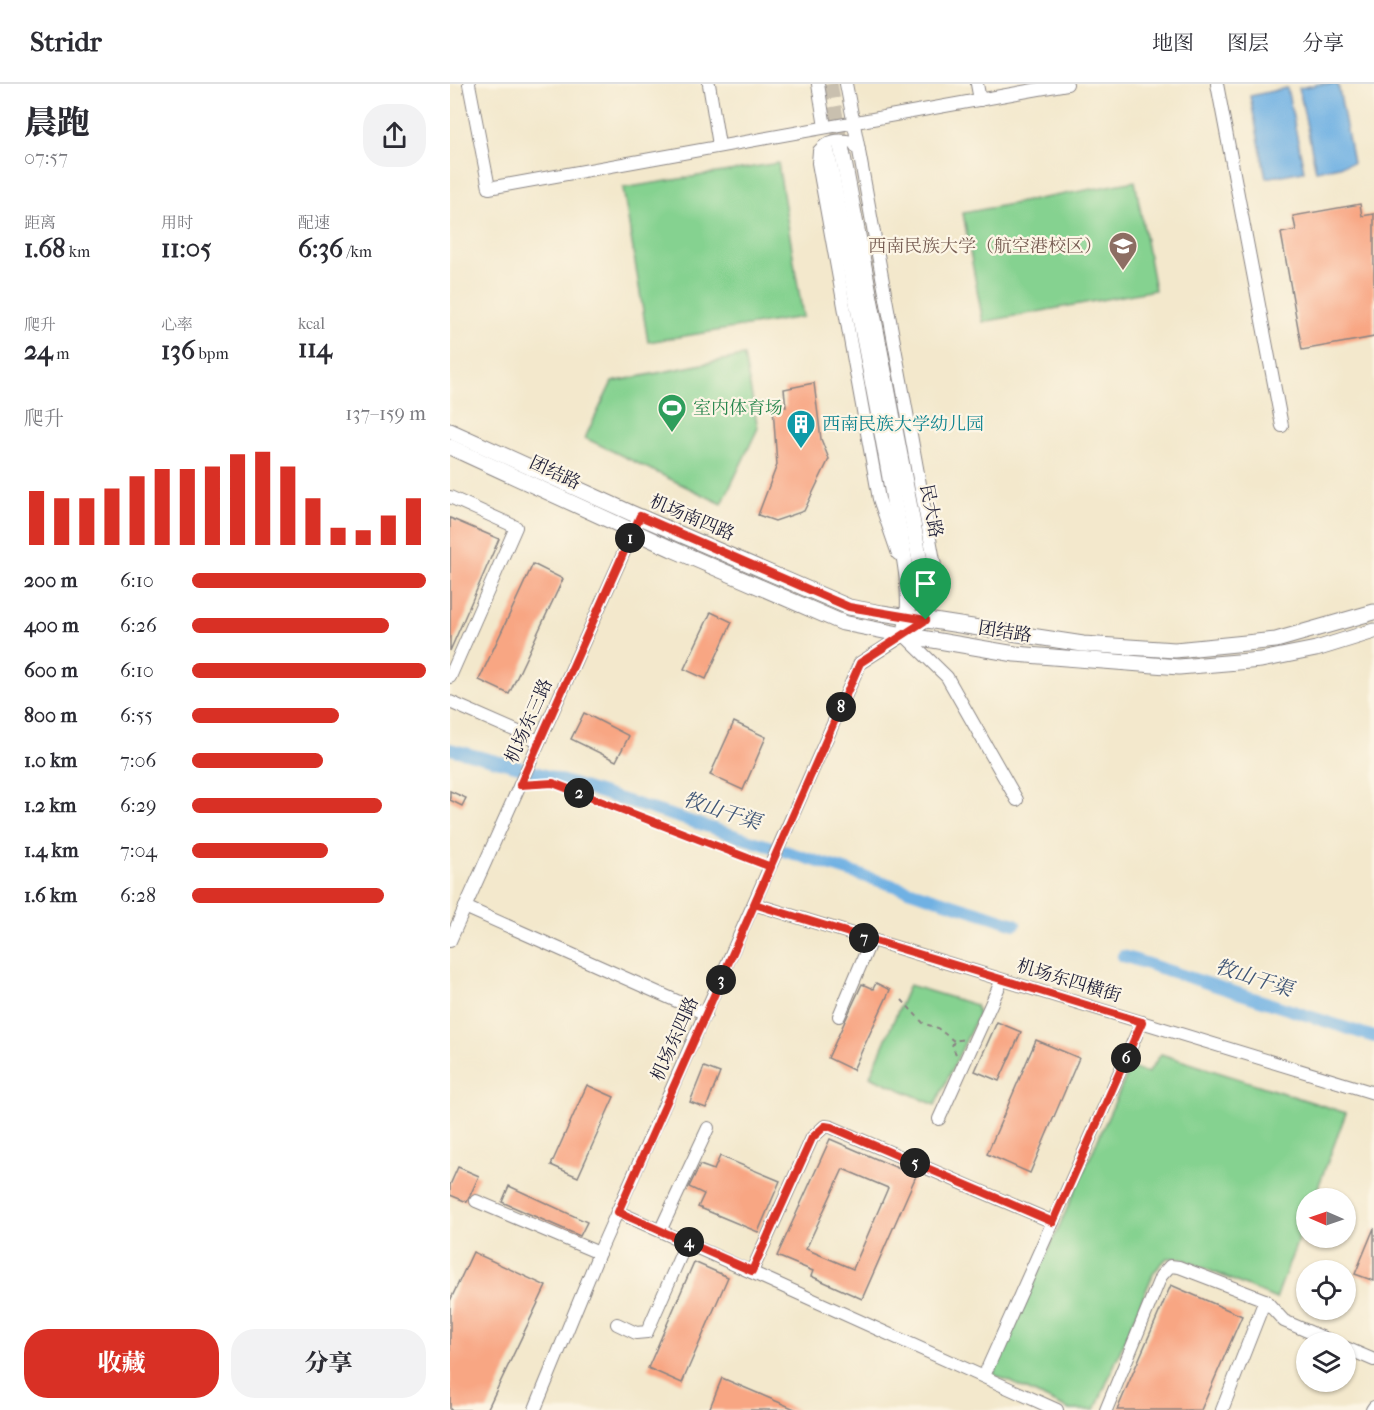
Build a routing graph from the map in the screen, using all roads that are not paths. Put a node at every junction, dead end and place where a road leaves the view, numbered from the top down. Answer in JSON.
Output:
{"nodes":[{"id":1,"x":469,"y":84,"type":"edge"},
{"id":2,"x":709,"y":84,"type":"edge"},
{"id":3,"x":818,"y":84,"type":"edge"},
{"id":4,"x":846,"y":84,"type":"edge"},
{"id":5,"x":977,"y":84,"type":"edge"},
{"id":6,"x":1066,"y":84,"type":"edge"},
{"id":7,"x":1217,"y":84,"type":"edge"},
{"id":8,"x":980,"y":100,"type":"junction"},
{"id":9,"x":854,"y":122,"type":"junction"},
{"id":10,"x":825,"y":127,"type":"junction"},
{"id":11,"x":812,"y":130,"type":"junction"},
{"id":12,"x":719,"y":145,"type":"junction"},
{"id":13,"x":859,"y":151,"type":"junction"},
{"id":14,"x":818,"y":163,"type":"junction"},
{"id":15,"x":1282,"y":426,"type":"dead end"},
{"id":16,"x":450,"y":431,"type":"edge"},
{"id":17,"x":450,"y":447,"type":"edge"},
{"id":18,"x":450,"y":497,"type":"edge"},
{"id":19,"x":637,"y":524,"type":"junction"},
{"id":20,"x":905,"y":574,"type":"junction"},
{"id":21,"x":1374,"y":612,"type":"edge"},
{"id":22,"x":908,"y":617,"type":"junction"},
{"id":23,"x":926,"y":620,"type":"junction"},
{"id":24,"x":1374,"y":631,"type":"edge"},
{"id":25,"x":904,"y":635,"type":"junction"},
{"id":26,"x":450,"y":677,"type":"edge"},
{"id":27,"x":450,"y":702,"type":"edge"},
{"id":28,"x":539,"y":741,"type":"junction"},
{"id":29,"x":1017,"y":800,"type":"dead end"},
{"id":30,"x":754,"y":904,"type":"junction"},
{"id":31,"x":465,"y":908,"type":"junction"},
{"id":32,"x":871,"y":940,"type":"junction"},
{"id":33,"x":450,"y":941,"type":"edge"},
{"id":34,"x":1002,"y":980,"type":"junction"},
{"id":35,"x":706,"y":1014,"type":"junction"},
{"id":36,"x":839,"y":1016,"type":"dead end"},
{"id":37,"x":1142,"y":1022,"type":"junction"},
{"id":38,"x":1374,"y":1093,"type":"edge"},
{"id":39,"x":939,"y":1119,"type":"dead end"},
{"id":40,"x":708,"y":1128,"type":"dead end"},
{"id":41,"x":476,"y":1201,"type":"dead end"},
{"id":42,"x":618,"y":1212,"type":"junction"},
{"id":43,"x":1053,"y":1222,"type":"junction"},
{"id":44,"x":661,"y":1229,"type":"junction"},
{"id":45,"x":687,"y":1241,"type":"junction"},
{"id":46,"x":599,"y":1253,"type":"junction"},
{"id":47,"x":752,"y":1271,"type":"junction"},
{"id":48,"x":1265,"y":1300,"type":"junction"},
{"id":49,"x":617,"y":1324,"type":"dead end"},
{"id":50,"x":1310,"y":1332,"type":"edge"},
{"id":51,"x":1356,"y":1352,"type":"edge"},
{"id":52,"x":1374,"y":1360,"type":"edge"},
{"id":53,"x":984,"y":1376,"type":"junction"},
{"id":54,"x":536,"y":1410,"type":"edge"},
{"id":55,"x":1057,"y":1410,"type":"edge"},
{"id":56,"x":1106,"y":1410,"type":"edge"},
{"id":57,"x":1222,"y":1410,"type":"edge"}],
"edges":[{"from":1,"to":12,"type":"street"},
{"from":2,"to":12,"type":"street"},
{"from":3,"to":10,"type":"street"},
{"from":4,"to":9,"type":"street"},
{"from":5,"to":8,"type":"street"},
{"from":6,"to":8,"type":"street"},
{"from":7,"to":15,"type":"street"},
{"from":8,"to":9,"type":"street"},
{"from":9,"to":10,"type":"street"},
{"from":9,"to":13,"type":"street"},
{"from":10,"to":11,"type":"street"},
{"from":11,"to":12,"type":"street"},
{"from":11,"to":14,"type":"street"},
{"from":13,"to":14,"type":"street"},
{"from":13,"to":23,"type":"street"},
{"from":14,"to":20,"type":"street"},
{"from":16,"to":19,"type":"main road","name":"机场南四路"},
{"from":17,"to":19,"type":"main road","name":"团结路"},
{"from":18,"to":26,"type":"street"},
{"from":19,"to":22,"type":"main road","name":"机场南四路"},
{"from":19,"to":25,"type":"main road","name":"团结路"},
{"from":19,"to":28,"type":"street","name":"机场东三路"},
{"from":20,"to":22,"type":"main road","name":"民大路"},
{"from":20,"to":23,"type":"main road","name":"民大路"},
{"from":21,"to":23,"type":"main road","name":"团结路"},
{"from":22,"to":23,"type":"main road","name":"机场南四路"},
{"from":22,"to":25,"type":"main road","name":"民大路"},
{"from":23,"to":25,"type":"main road"},
{"from":24,"to":25,"type":"main road","name":"团结路"},
{"from":25,"to":29,"type":"street"},
{"from":25,"to":30,"type":"street","name":"机场东四路"},
{"from":27,"to":28,"type":"street"},
{"from":28,"to":31,"type":"street","name":"机场东三路"},
{"from":30,"to":32,"type":"street","name":"机场东四横街"},
{"from":30,"to":35,"type":"street","name":"机场东四路"},
{"from":31,"to":33,"type":"street","name":"机场东三路"},
{"from":31,"to":35,"type":"street"},
{"from":32,"to":34,"type":"street","name":"机场东四横街"},
{"from":32,"to":36,"type":"street"},
{"from":34,"to":37,"type":"street","name":"机场东四横街"},
{"from":34,"to":39,"type":"street"},
{"from":35,"to":42,"type":"street","name":"机场东四路"},
{"from":37,"to":38,"type":"street","name":"机场东四横街"},
{"from":37,"to":43,"type":"street"},
{"from":40,"to":44,"type":"street"},
{"from":41,"to":46,"type":"street"},
{"from":42,"to":44,"type":"street"},
{"from":42,"to":46,"type":"street","name":"机场东四路"},
{"from":43,"to":47,"type":"street"},
{"from":43,"to":53,"type":"street"},
{"from":44,"to":45,"type":"street"},
{"from":45,"to":47,"type":"street"},
{"from":45,"to":49,"type":"street"},
{"from":46,"to":54,"type":"street","name":"机场东四路"},
{"from":47,"to":53,"type":"street"},
{"from":48,"to":50,"type":"street"},
{"from":48,"to":56,"type":"street"},
{"from":48,"to":57,"type":"street"},
{"from":51,"to":52,"type":"street"},
{"from":53,"to":55,"type":"street"}]}
